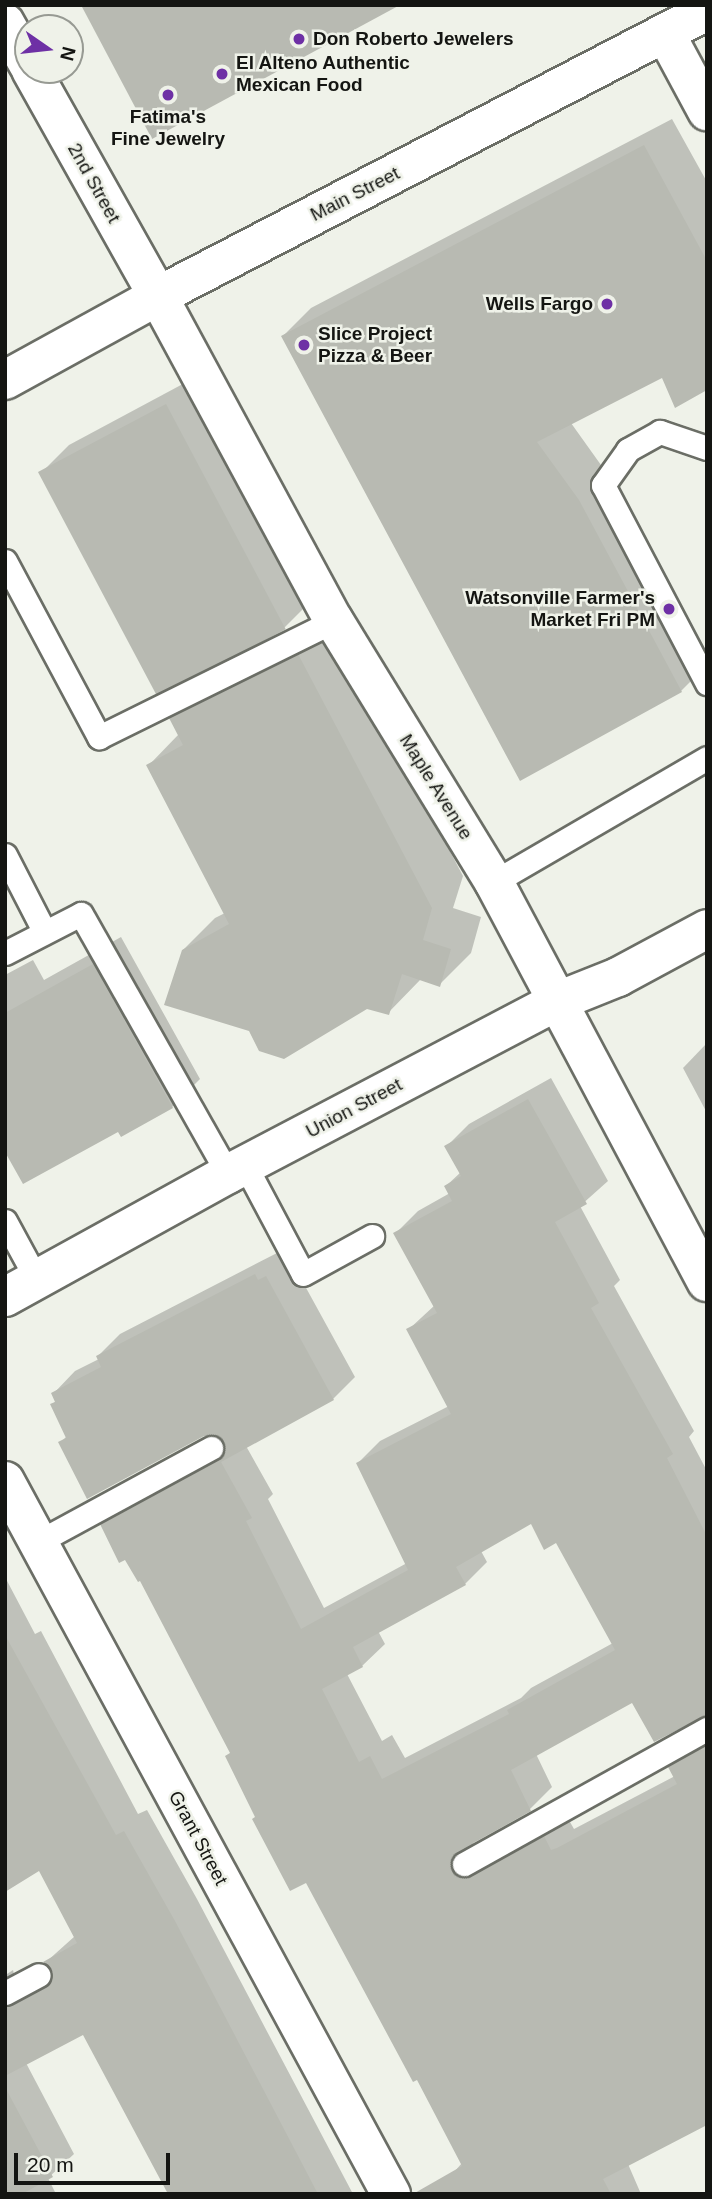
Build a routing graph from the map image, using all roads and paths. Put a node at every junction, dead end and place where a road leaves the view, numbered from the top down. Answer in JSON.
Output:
{"nodes":[{"id":1,"x":707,"y":11,"type":"edge"},
{"id":2,"x":5,"y":23,"type":"edge"},
{"id":3,"x":665,"y":33,"type":"junction"},
{"id":4,"x":14,"y":39,"type":"edge"},
{"id":5,"x":39,"y":84,"type":"edge"},
{"id":6,"x":707,"y":111,"type":"edge"},
{"id":7,"x":158,"y":296,"type":"junction"},
{"id":8,"x":5,"y":380,"type":"edge"},
{"id":9,"x":707,"y":448,"type":"edge"},
{"id":10,"x":5,"y":561,"type":"edge"},
{"id":11,"x":334,"y":621,"type":"junction"},
{"id":12,"x":707,"y":683,"type":"edge"},
{"id":13,"x":707,"y":758,"type":"edge"},
{"id":14,"x":5,"y":855,"type":"edge"},
{"id":15,"x":494,"y":882,"type":"junction"},
{"id":16,"x":707,"y":929,"type":"edge"},
{"id":17,"x":44,"y":931,"type":"junction"},
{"id":18,"x":5,"y":953,"type":"edge"},
{"id":19,"x":558,"y":1001,"type":"junction"},
{"id":20,"x":236,"y":1170,"type":"junction"},
{"id":21,"x":5,"y":1221,"type":"edge"},
{"id":22,"x":372,"y":1236,"type":"dead end"},
{"id":23,"x":707,"y":1282,"type":"edge"},
{"id":24,"x":20,"y":1287,"type":"edge"},
{"id":25,"x":211,"y":1448,"type":"dead end"},
{"id":26,"x":5,"y":1481,"type":"edge"},
{"id":27,"x":38,"y":1542,"type":"junction"},
{"id":28,"x":707,"y":1729,"type":"edge"},
{"id":29,"x":464,"y":1864,"type":"dead end"},
{"id":30,"x":39,"y":1975,"type":"dead end"},
{"id":31,"x":5,"y":1993,"type":"edge"},
{"id":32,"x":391,"y":2194,"type":"edge"}],
"edges":[{"from":1,"to":3,"type":"street","name":"Main Street"},
{"from":2,"to":4,"type":"street"},
{"from":3,"to":6,"type":"street"},
{"from":3,"to":7,"type":"street","name":"Main Street"},
{"from":5,"to":7,"type":"street","name":"2nd Street"},
{"from":7,"to":8,"type":"street","name":"Main Street"},
{"from":7,"to":11,"type":"street","name":"Maple Avenue"},
{"from":9,"to":12,"type":"lane"},
{"from":10,"to":11,"type":"lane"},
{"from":11,"to":15,"type":"street","name":"Maple Avenue"},
{"from":13,"to":15,"type":"lane"},
{"from":14,"to":17,"type":"lane"},
{"from":15,"to":19,"type":"street","name":"Maple Avenue"},
{"from":16,"to":19,"type":"street","name":"Union Street"},
{"from":17,"to":18,"type":"lane"},
{"from":17,"to":20,"type":"lane"},
{"from":19,"to":20,"type":"street","name":"Union Street"},
{"from":19,"to":23,"type":"street","name":"Maple Avenue"},
{"from":20,"to":22,"type":"lane"},
{"from":20,"to":24,"type":"street","name":"Union Street"},
{"from":21,"to":24,"type":"lane"},
{"from":25,"to":27,"type":"lane"},
{"from":26,"to":27,"type":"street","name":"Grant Street"},
{"from":27,"to":32,"type":"street","name":"Grant Street"},
{"from":28,"to":29,"type":"lane"},
{"from":30,"to":31,"type":"lane"}]}
